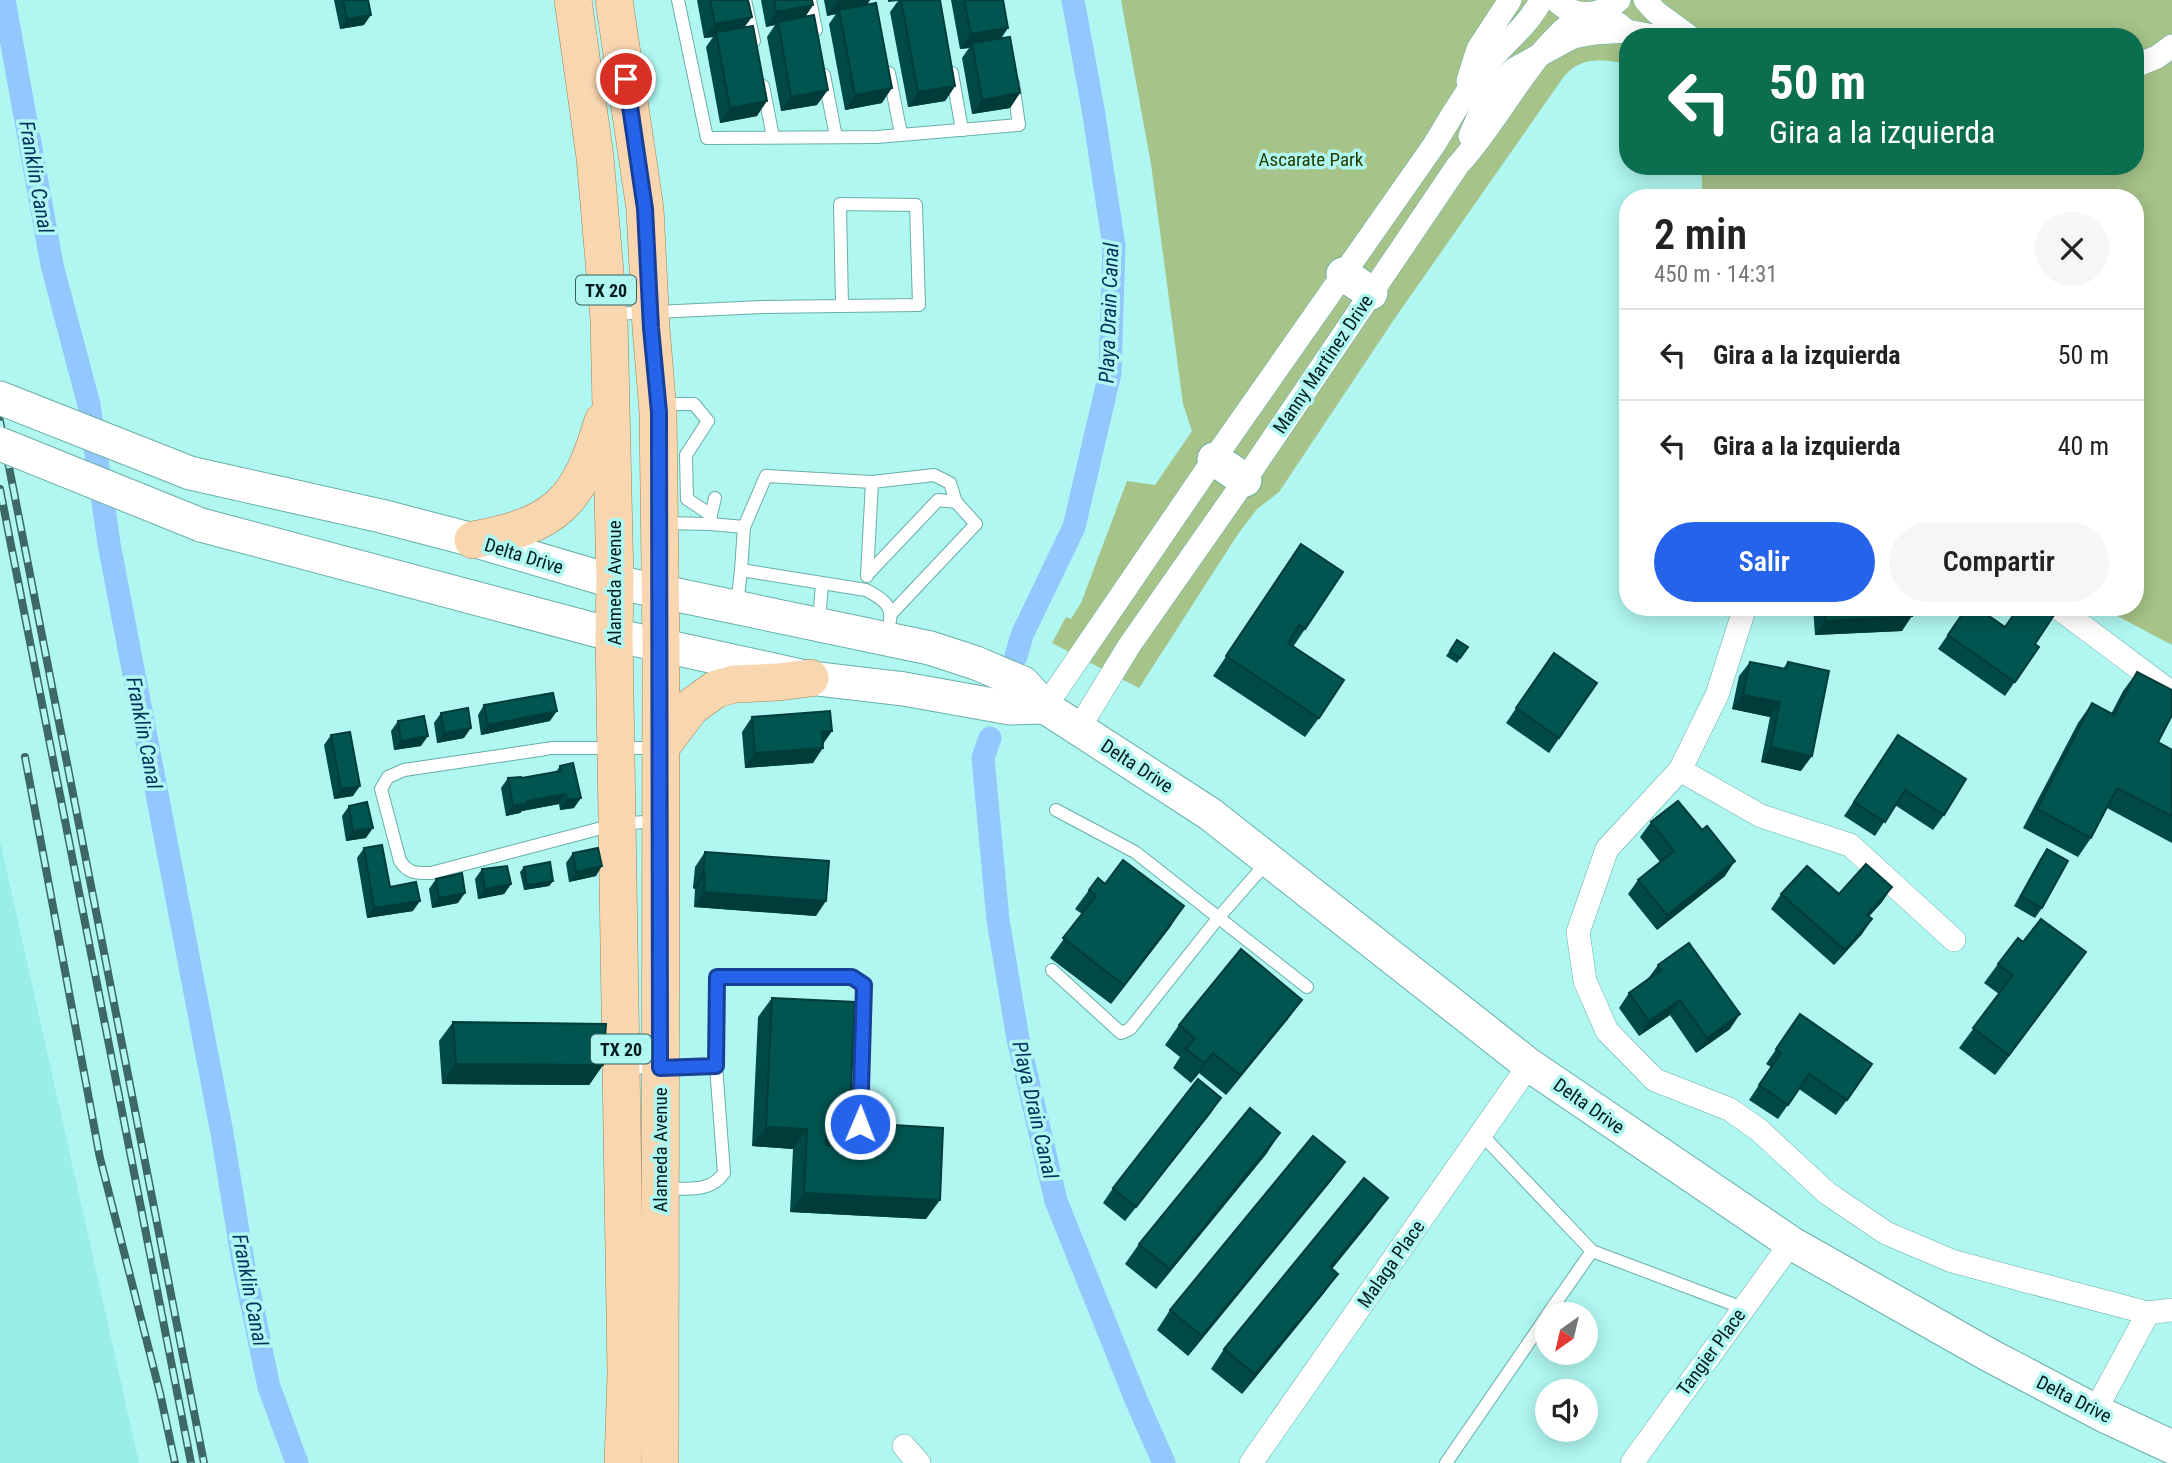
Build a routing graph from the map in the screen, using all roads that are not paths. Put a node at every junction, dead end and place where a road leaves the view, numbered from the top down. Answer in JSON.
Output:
{"nodes":[{"id":1,"x":573,"y":0,"type":"edge"},
{"id":2,"x":614,"y":0,"type":"edge"},
{"id":3,"x":678,"y":0,"type":"edge"},
{"id":4,"x":746,"y":0,"type":"edge"},
{"id":5,"x":810,"y":0,"type":"edge"},
{"id":6,"x":1510,"y":0,"type":"edge"},
{"id":7,"x":1541,"y":0,"type":"edge"},
{"id":8,"x":1556,"y":0,"type":"edge"},
{"id":9,"x":1645,"y":0,"type":"edge"},
{"id":10,"x":1600,"y":9,"type":"edge"},
{"id":11,"x":1624,"y":28,"type":"edge"},
{"id":12,"x":1678,"y":28,"type":"edge"},
{"id":13,"x":1619,"y":32,"type":"edge"},
{"id":14,"x":818,"y":41,"type":"edge"},
{"id":15,"x":2172,"y":46,"type":"edge"},
{"id":16,"x":756,"y":50,"type":"edge"},
{"id":17,"x":885,"y":54,"type":"edge"},
{"id":18,"x":1541,"y":54,"type":"junction"},
{"id":19,"x":2144,"y":62,"type":"edge"},
{"id":20,"x":950,"y":65,"type":"edge"},
{"id":21,"x":823,"y":68,"type":"edge"},
{"id":22,"x":761,"y":75,"type":"edge"},
{"id":23,"x":1011,"y":75,"type":"edge"},
{"id":24,"x":1464,"y":95,"type":"junction"},
{"id":25,"x":962,"y":130,"type":"junction"},
{"id":26,"x":901,"y":134,"type":"junction"},
{"id":27,"x":773,"y":137,"type":"junction"},
{"id":28,"x":836,"y":137,"type":"junction"},
{"id":29,"x":1343,"y":274,"type":"junction"},
{"id":30,"x":1371,"y":293,"type":"junction"},
{"id":31,"x":842,"y":306,"type":"junction"},
{"id":32,"x":650,"y":312,"type":"junction"},
{"id":33,"x":608,"y":314,"type":"junction"},
{"id":34,"x":611,"y":394,"type":"junction"},
{"id":35,"x":0,"y":398,"type":"edge"},
{"id":36,"x":658,"y":404,"type":"junction"},
{"id":37,"x":708,"y":421,"type":"junction"},
{"id":38,"x":718,"y":432,"type":"dead end"},
{"id":39,"x":0,"y":444,"type":"edge"},
{"id":40,"x":1214,"y":459,"type":"junction"},
{"id":41,"x":1245,"y":480,"type":"junction"},
{"id":42,"x":872,"y":482,"type":"junction"},
{"id":43,"x":715,"y":498,"type":"dead end"},
{"id":44,"x":956,"y":502,"type":"junction"},
{"id":45,"x":711,"y":519,"type":"junction"},
{"id":46,"x":660,"y":523,"type":"junction"},
{"id":47,"x":744,"y":527,"type":"junction"},
{"id":48,"x":473,"y":540,"type":"junction"},
{"id":49,"x":741,"y":570,"type":"junction"},
{"id":50,"x":867,"y":575,"type":"junction"},
{"id":51,"x":615,"y":582,"type":"junction"},
{"id":52,"x":821,"y":583,"type":"junction"},
{"id":53,"x":866,"y":590,"type":"junction"},
{"id":54,"x":660,"y":592,"type":"junction"},
{"id":55,"x":737,"y":608,"type":"junction"},
{"id":56,"x":1742,"y":616,"type":"edge"},
{"id":57,"x":2069,"y":616,"type":"edge"},
{"id":58,"x":819,"y":624,"type":"junction"},
{"id":59,"x":892,"y":631,"type":"junction"},
{"id":60,"x":614,"y":635,"type":"junction"},
{"id":61,"x":661,"y":645,"type":"junction"},
{"id":62,"x":810,"y":678,"type":"junction"},
{"id":63,"x":887,"y":688,"type":"junction"},
{"id":64,"x":2172,"y":693,"type":"edge"},
{"id":65,"x":1045,"y":707,"type":"junction"},
{"id":66,"x":1079,"y":728,"type":"junction"},
{"id":67,"x":616,"y":747,"type":"junction"},
{"id":68,"x":660,"y":748,"type":"junction"},
{"id":69,"x":1679,"y":770,"type":"junction"},
{"id":70,"x":1056,"y":810,"type":"dead end"},
{"id":71,"x":660,"y":821,"type":"junction"},
{"id":72,"x":617,"y":824,"type":"junction"},
{"id":73,"x":1268,"y":860,"type":"junction"},
{"id":74,"x":1219,"y":917,"type":"junction"},
{"id":75,"x":1954,"y":940,"type":"dead end"},
{"id":76,"x":1052,"y":971,"type":"dead end"},
{"id":77,"x":1307,"y":987,"type":"dead end"},
{"id":78,"x":1529,"y":1065,"type":"junction"},
{"id":79,"x":716,"y":1066,"type":"junction"},
{"id":80,"x":621,"y":1068,"type":"junction"},
{"id":81,"x":660,"y":1068,"type":"junction"},
{"id":82,"x":860,"y":1124,"type":"dead end"},
{"id":83,"x":1482,"y":1135,"type":"junction"},
{"id":84,"x":641,"y":1188,"type":"junction"},
{"id":85,"x":1791,"y":1243,"type":"junction"},
{"id":86,"x":1592,"y":1251,"type":"junction"},
{"id":87,"x":1556,"y":1302,"type":"edge"},
{"id":88,"x":1742,"y":1308,"type":"junction"},
{"id":89,"x":2172,"y":1310,"type":"edge"},
{"id":90,"x":2148,"y":1313,"type":"junction"},
{"id":91,"x":1535,"y":1333,"type":"edge"},
{"id":92,"x":2095,"y":1411,"type":"junction"},
{"id":93,"x":2172,"y":1447,"type":"edge"},
{"id":94,"x":623,"y":1463,"type":"edge"},
{"id":95,"x":660,"y":1463,"type":"edge"},
{"id":96,"x":1251,"y":1463,"type":"edge"},
{"id":97,"x":1446,"y":1463,"type":"edge"},
{"id":98,"x":1632,"y":1463,"type":"edge"}],
"edges":[{"from":1,"to":33,"type":"main road","name":"Alameda Avenue","number":"TX 20"},
{"from":2,"to":32,"type":"main road","name":"Alameda Avenue","number":"TX 20"},
{"from":3,"to":27,"type":"lane"},
{"from":4,"to":16,"type":"lane"},
{"from":5,"to":14,"type":"lane"},
{"from":6,"to":24,"type":"street"},
{"from":7,"to":24,"type":"street","name":"Manny Martinez Drive"},
{"from":8,"to":10,"type":"street"},
{"from":9,"to":12,"type":"street"},
{"from":10,"to":11,"type":"street"},
{"from":10,"to":18,"type":"street","name":"Manny Martinez Drive"},
{"from":13,"to":18,"type":"street"},
{"from":15,"to":19,"type":"street"},
{"from":17,"to":26,"type":"lane"},
{"from":18,"to":30,"type":"street","name":"Manny Martinez Drive"},
{"from":20,"to":25,"type":"lane"},
{"from":21,"to":28,"type":"lane"},
{"from":22,"to":27,"type":"lane"},
{"from":23,"to":25,"type":"lane"},
{"from":24,"to":29,"type":"street","name":"Manny Martinez Drive"},
{"from":25,"to":26,"type":"lane"},
{"from":26,"to":28,"type":"lane"},
{"from":27,"to":28,"type":"lane"},
{"from":29,"to":30,"type":"main road"},
{"from":29,"to":40,"type":"street","name":"Manny Martinez Drive"},
{"from":30,"to":41,"type":"street","name":"Manny Martinez Drive"},
{"from":31,"to":31,"type":"lane"},
{"from":31,"to":32,"type":"lane"},
{"from":32,"to":33,"type":"lane"},
{"from":32,"to":36,"type":"main road","name":"Alameda Avenue","number":"TX 20"},
{"from":33,"to":34,"type":"main road","name":"Alameda Avenue","number":"TX 20"},
{"from":34,"to":48,"type":"main road"},
{"from":34,"to":51,"type":"main road","name":"Alameda Avenue","number":"TX 20"},
{"from":35,"to":48,"type":"main road","name":"Delta Drive"},
{"from":36,"to":37,"type":"lane"},
{"from":36,"to":46,"type":"main road","name":"Alameda Avenue","number":"TX 20"},
{"from":37,"to":38,"type":"lane"},
{"from":37,"to":45,"type":"lane"},
{"from":39,"to":60,"type":"main road","bridge":true},
{"from":40,"to":41,"type":"main road"},
{"from":40,"to":65,"type":"street","name":"Manny Martinez Drive"},
{"from":41,"to":66,"type":"street","name":"Manny Martinez Drive"},
{"from":42,"to":44,"type":"lane"},
{"from":42,"to":47,"type":"lane"},
{"from":42,"to":50,"type":"lane"},
{"from":43,"to":45,"type":"lane"},
{"from":44,"to":50,"type":"lane"},
{"from":44,"to":59,"type":"lane"},
{"from":45,"to":46,"type":"lane"},
{"from":45,"to":47,"type":"lane"},
{"from":46,"to":54,"type":"main road","name":"Alameda Avenue","number":"TX 20"},
{"from":47,"to":49,"type":"lane"},
{"from":48,"to":51,"type":"main road","name":"Delta Drive"},
{"from":49,"to":52,"type":"lane"},
{"from":49,"to":55,"type":"lane"},
{"from":50,"to":53,"type":"lane"},
{"from":51,"to":54,"type":"main road","name":"Delta Drive"},
{"from":51,"to":60,"type":"main road","name":"Alameda Avenue","number":"TX 20"},
{"from":52,"to":53,"type":"lane"},
{"from":52,"to":58,"type":"lane"},
{"from":53,"to":59,"type":"lane"},
{"from":54,"to":55,"type":"main road","name":"Delta Drive"},
{"from":54,"to":61,"type":"main road","name":"Alameda Avenue","number":"TX 20"},
{"from":55,"to":58,"type":"main road","name":"Delta Drive"},
{"from":56,"to":69,"type":"street"},
{"from":57,"to":64,"type":"street"},
{"from":58,"to":59,"type":"main road","name":"Delta Drive"},
{"from":59,"to":63,"type":"main road"},
{"from":59,"to":65,"type":"main road","name":"Delta Drive"},
{"from":60,"to":61,"type":"main road"},
{"from":60,"to":67,"type":"main road","name":"Alameda Avenue","number":"TX 20"},
{"from":61,"to":62,"type":"main road"},
{"from":61,"to":68,"type":"main road","name":"Alameda Avenue","number":"TX 20"},
{"from":62,"to":63,"type":"main road"},
{"from":62,"to":68,"type":"main road"},
{"from":63,"to":65,"type":"main road"},
{"from":65,"to":66,"type":"main road","name":"Delta Drive"},
{"from":66,"to":73,"type":"main road","name":"Delta Drive"},
{"from":67,"to":68,"type":"lane"},
{"from":67,"to":72,"type":"main road","name":"Alameda Avenue","number":"TX 20"},
{"from":67,"to":72,"type":"lane"},
{"from":68,"to":71,"type":"main road","name":"Alameda Avenue","number":"TX 20"},
{"from":69,"to":75,"type":"street"},
{"from":69,"to":90,"type":"street"},
{"from":70,"to":74,"type":"lane"},
{"from":71,"to":72,"type":"lane"},
{"from":71,"to":81,"type":"main road","name":"Alameda Avenue","number":"TX 20"},
{"from":72,"to":80,"type":"main road","name":"Alameda Avenue","number":"TX 20"},
{"from":73,"to":74,"type":"lane"},
{"from":73,"to":78,"type":"main road","name":"Delta Drive"},
{"from":74,"to":76,"type":"lane"},
{"from":74,"to":77,"type":"lane"},
{"from":78,"to":83,"type":"street","name":"Malaga Place"},
{"from":78,"to":85,"type":"main road","name":"Delta Drive"},
{"from":79,"to":81,"type":"lane"},
{"from":79,"to":82,"type":"lane"},
{"from":79,"to":84,"type":"lane"},
{"from":80,"to":81,"type":"lane"},
{"from":80,"to":84,"type":"main road","name":"Alameda Avenue","number":"TX 20"},
{"from":81,"to":84,"type":"main road","name":"Alameda Avenue","number":"TX 20"},
{"from":83,"to":86,"type":"lane"},
{"from":83,"to":96,"type":"street","name":"Malaga Place"},
{"from":84,"to":94,"type":"main road","name":"Alameda Avenue","number":"TX 20"},
{"from":84,"to":95,"type":"main road","name":"Alameda Avenue","number":"TX 20"},
{"from":85,"to":88,"type":"street","name":"Tangier Place"},
{"from":85,"to":92,"type":"main road","name":"Delta Drive"},
{"from":86,"to":87,"type":"lane"},
{"from":86,"to":88,"type":"lane"},
{"from":88,"to":98,"type":"street","name":"Tangier Place"},
{"from":89,"to":90,"type":"street"},
{"from":90,"to":92,"type":"street"},
{"from":91,"to":97,"type":"lane"},
{"from":92,"to":93,"type":"main road","name":"Delta Drive"}]}
